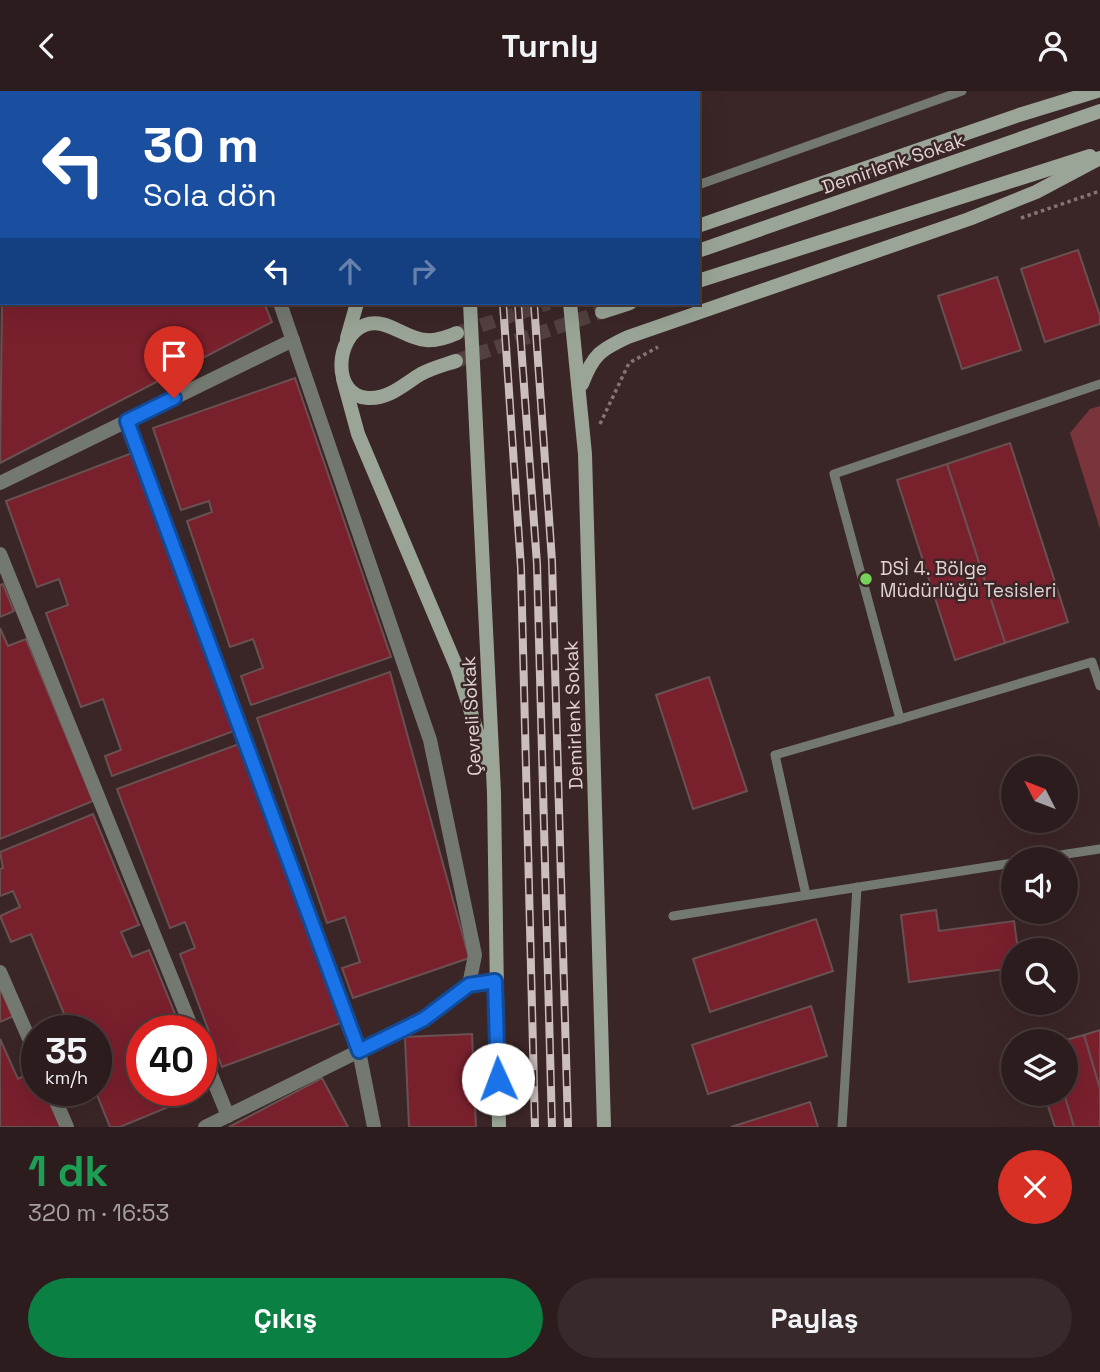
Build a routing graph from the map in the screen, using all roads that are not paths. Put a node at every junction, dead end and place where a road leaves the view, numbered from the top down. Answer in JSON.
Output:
{"nodes":[{"id":1,"x":962,"y":91,"type":"edge"},
{"id":2,"x":1097,"y":91,"type":"edge"},
{"id":3,"x":1100,"y":111,"type":"edge"},
{"id":4,"x":1100,"y":152,"type":"edge"},
{"id":5,"x":1100,"y":158,"type":"edge"},
{"id":6,"x":700,"y":184,"type":"edge"},
{"id":7,"x":700,"y":225,"type":"edge"},
{"id":8,"x":700,"y":250,"type":"edge"},
{"id":9,"x":700,"y":280,"type":"edge"},
{"id":10,"x":282,"y":305,"type":"edge"},
{"id":11,"x":356,"y":305,"type":"edge"},
{"id":12,"x":470,"y":305,"type":"edge"},
{"id":13,"x":570,"y":305,"type":"edge"},
{"id":14,"x":624,"y":305,"type":"edge"},
{"id":15,"x":602,"y":312,"type":"tunnel mouth"},
{"id":16,"x":457,"y":333,"type":"tunnel mouth"},
{"id":17,"x":293,"y":340,"type":"junction"},
{"id":18,"x":346,"y":341,"type":"junction"},
{"id":19,"x":456,"y":361,"type":"tunnel mouth"},
{"id":20,"x":343,"y":379,"type":"junction"},
{"id":21,"x":1100,"y":384,"type":"edge"},
{"id":22,"x":580,"y":389,"type":"junction"},
{"id":23,"x":127,"y":421,"type":"junction"},
{"id":24,"x":0,"y":483,"type":"edge"},
{"id":25,"x":0,"y":554,"type":"edge"},
{"id":26,"x":1100,"y":686,"type":"edge"},
{"id":27,"x":900,"y":719,"type":"junction"},
{"id":28,"x":494,"y":793,"type":"junction"},
{"id":29,"x":1100,"y":849,"type":"edge"},
{"id":30,"x":1078,"y":852,"type":"edge"},
{"id":31,"x":1001,"y":865,"type":"edge"},
{"id":32,"x":857,"y":887,"type":"junction"},
{"id":33,"x":806,"y":895,"type":"junction"},
{"id":34,"x":673,"y":916,"type":"dead end"},
{"id":35,"x":0,"y":972,"type":"edge"},
{"id":36,"x":495,"y":981,"type":"junction"},
{"id":37,"x":469,"y":985,"type":"junction"},
{"id":38,"x":187,"y":1015,"type":"edge"},
{"id":39,"x":21,"y":1020,"type":"edge"},
{"id":40,"x":359,"y":1051,"type":"junction"},
{"id":41,"x":217,"y":1089,"type":"edge"},
{"id":42,"x":58,"y":1106,"type":"edge"},
{"id":43,"x":228,"y":1116,"type":"junction"},
{"id":44,"x":67,"y":1127,"type":"edge"},
{"id":45,"x":205,"y":1127,"type":"edge"},
{"id":46,"x":374,"y":1127,"type":"edge"},
{"id":47,"x":499,"y":1127,"type":"edge"},
{"id":48,"x":604,"y":1127,"type":"edge"},
{"id":49,"x":842,"y":1127,"type":"edge"}],
"edges":[{"from":1,"to":6,"type":"lane"},
{"from":2,"to":7,"type":"street"},
{"from":3,"to":8,"type":"street","name":"Demirlenk Sokak"},
{"from":4,"to":9,"type":"street"},
{"from":5,"to":22,"type":"street"},
{"from":10,"to":17,"type":"street"},
{"from":11,"to":18,"type":"street"},
{"from":12,"to":28,"type":"street","name":"Çevreli Sokak"},
{"from":13,"to":22,"type":"street","name":"Demirlenk Sokak"},
{"from":14,"to":15,"type":"street"},
{"from":16,"to":18,"type":"street"},
{"from":17,"to":23,"type":"street"},
{"from":17,"to":37,"type":"street"},
{"from":18,"to":20,"type":"street"},
{"from":19,"to":20,"type":"street"},
{"from":20,"to":28,"type":"street"},
{"from":21,"to":27,"type":"lane"},
{"from":22,"to":48,"type":"street","name":"Demirlenk Sokak"},
{"from":23,"to":24,"type":"street"},
{"from":23,"to":40,"type":"street"},
{"from":25,"to":38,"type":"street"},
{"from":26,"to":27,"type":"lane"},
{"from":27,"to":33,"type":"lane"},
{"from":28,"to":36,"type":"street","name":"Çevreli Sokak"},
{"from":29,"to":30,"type":"lane"},
{"from":31,"to":32,"type":"lane"},
{"from":32,"to":33,"type":"lane"},
{"from":32,"to":49,"type":"lane"},
{"from":33,"to":34,"type":"lane"},
{"from":35,"to":39,"type":"street"},
{"from":36,"to":37,"type":"street"},
{"from":36,"to":47,"type":"street","name":"Çevreli Sokak"},
{"from":37,"to":40,"type":"street"},
{"from":40,"to":43,"type":"street"},
{"from":40,"to":46,"type":"street"},
{"from":41,"to":43,"type":"street"},
{"from":42,"to":44,"type":"street"},
{"from":43,"to":45,"type":"street"}]}
